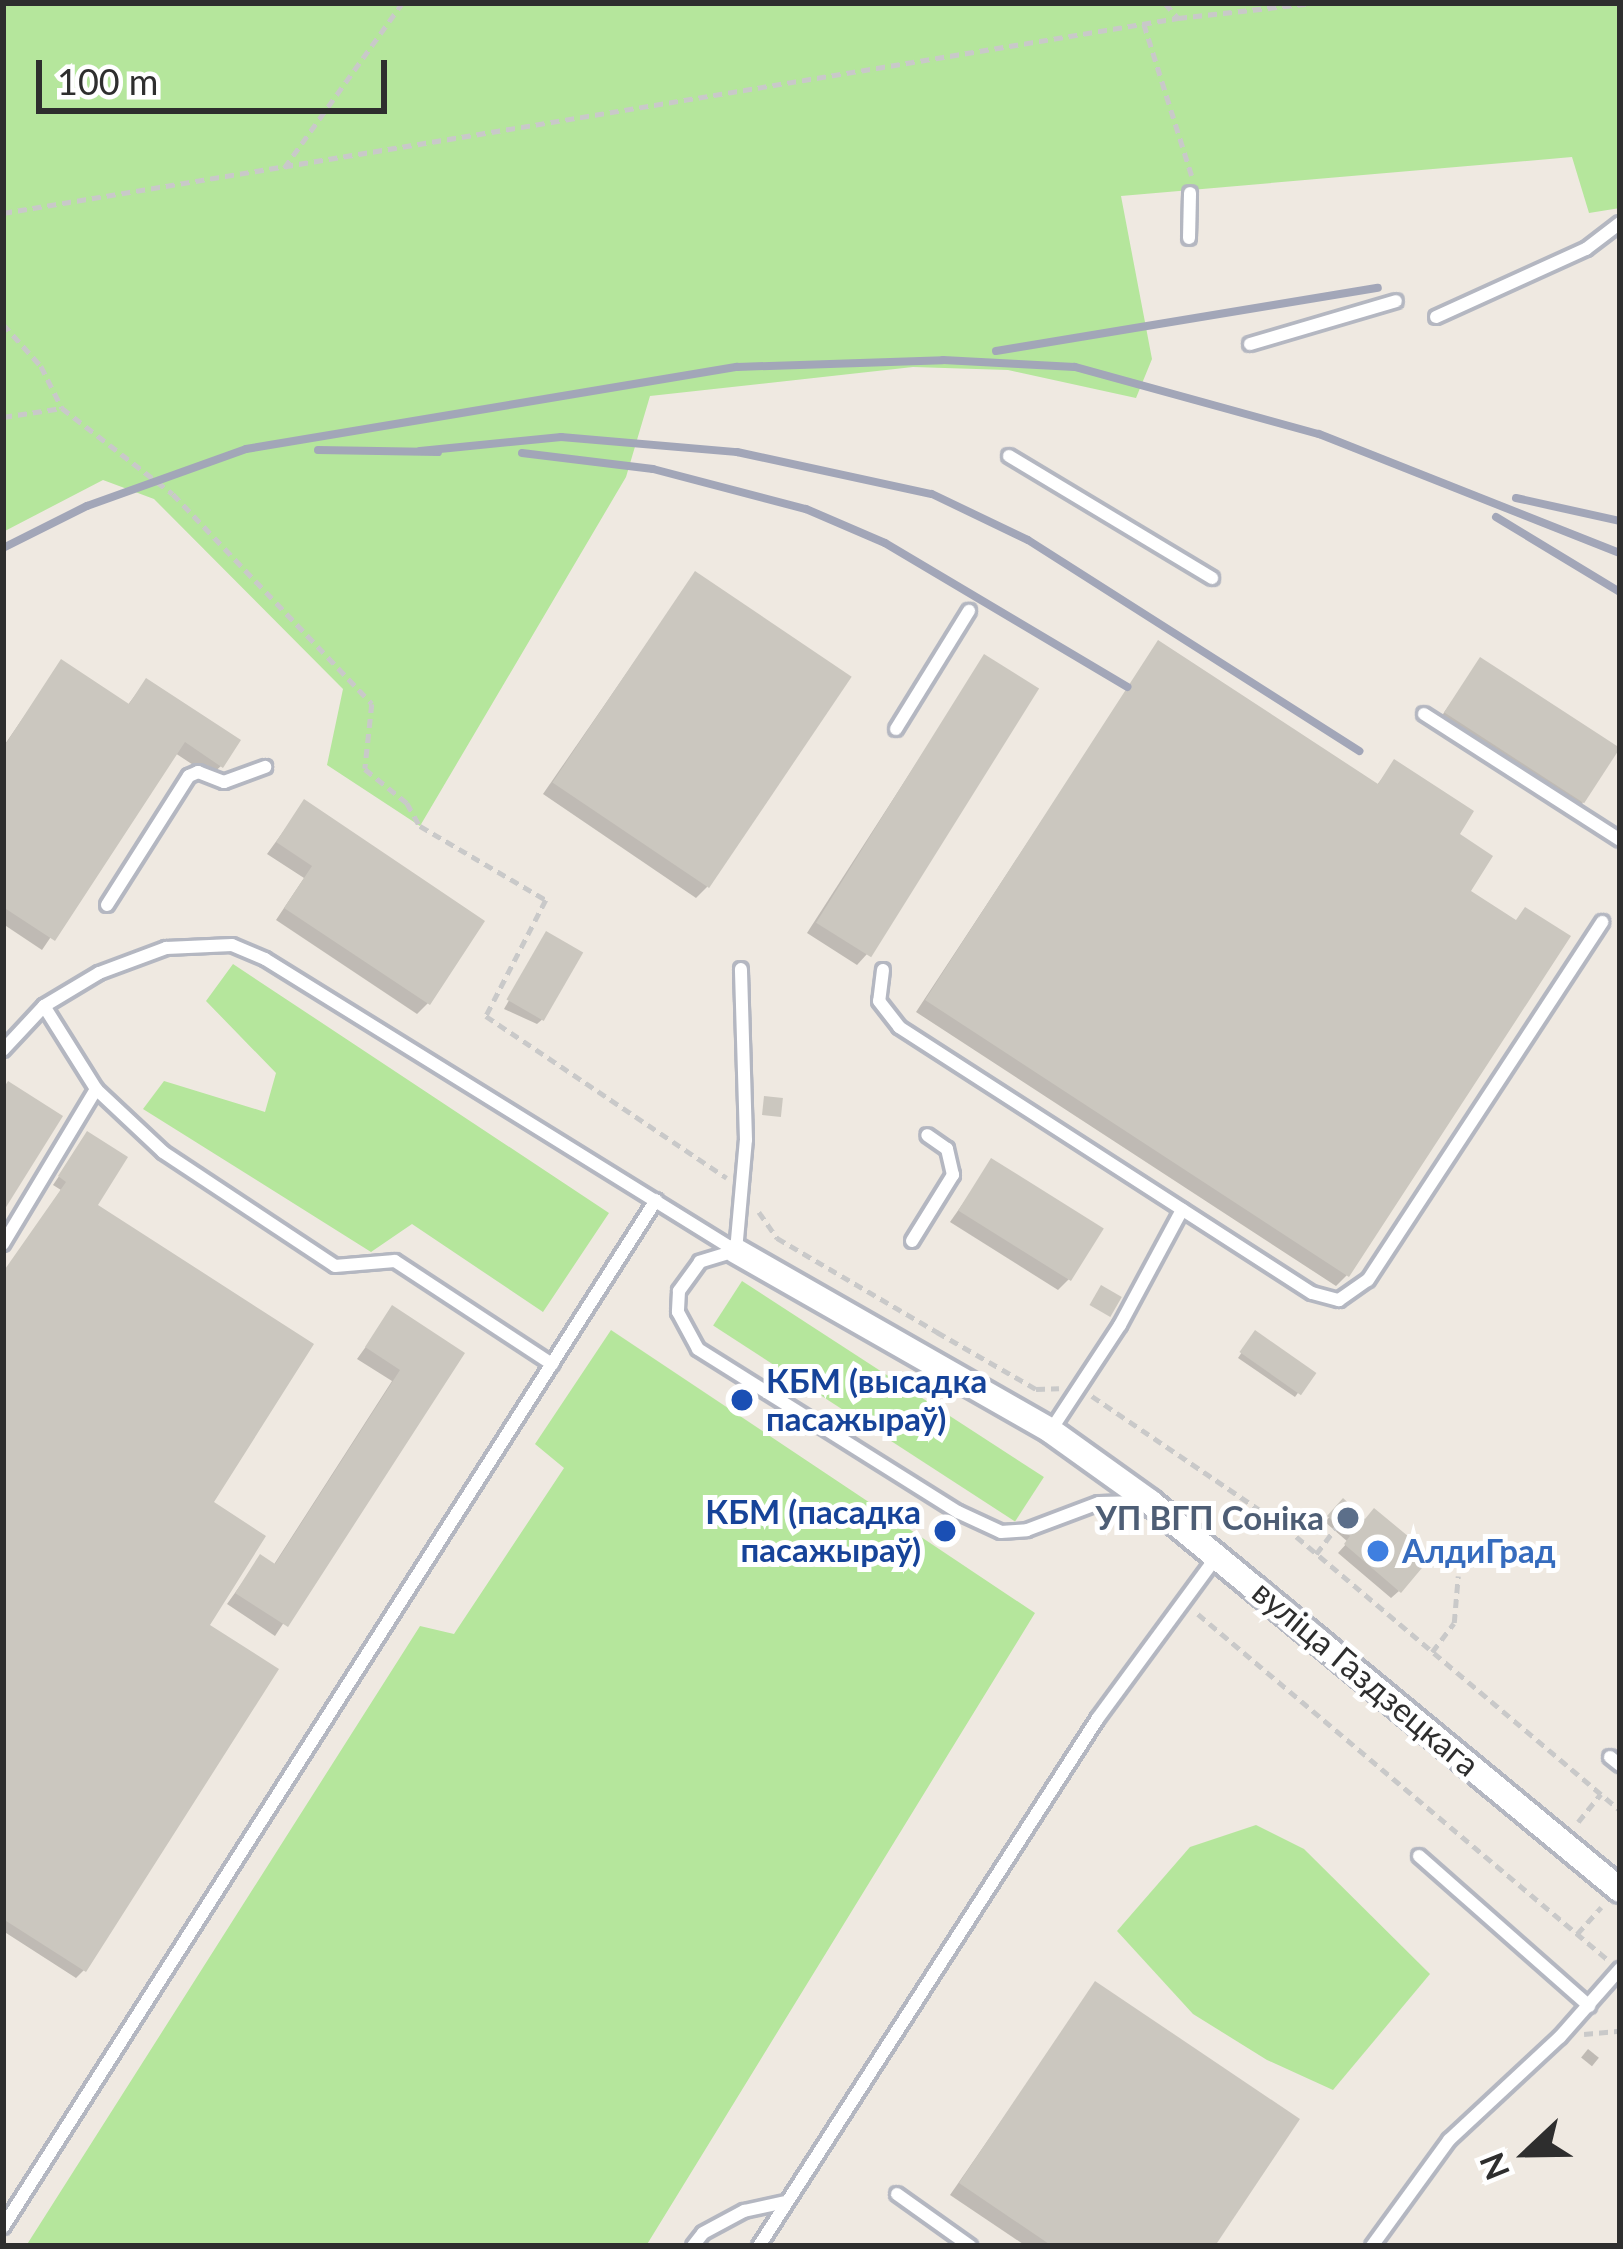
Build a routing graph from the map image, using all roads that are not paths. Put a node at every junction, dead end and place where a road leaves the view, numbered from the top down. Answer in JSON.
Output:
{"nodes":[{"id":1,"x":1190,"y":194,"type":"road end"},
{"id":2,"x":1620,"y":224,"type":"edge"},
{"id":3,"x":1189,"y":238,"type":"dead end"},
{"id":4,"x":1396,"y":301,"type":"dead end"},
{"id":5,"x":1436,"y":317,"type":"dead end"},
{"id":6,"x":1250,"y":344,"type":"dead end"},
{"id":7,"x":1010,"y":456,"type":"dead end"},
{"id":8,"x":1212,"y":578,"type":"dead end"},
{"id":9,"x":968,"y":611,"type":"dead end"},
{"id":10,"x":1424,"y":714,"type":"dead end"},
{"id":11,"x":896,"y":729,"type":"dead end"},
{"id":12,"x":266,"y":767,"type":"dead end"},
{"id":13,"x":1620,"y":840,"type":"edge"},
{"id":14,"x":107,"y":905,"type":"dead end"},
{"id":15,"x":1602,"y":922,"type":"dead end"},
{"id":16,"x":741,"y":969,"type":"dead end"},
{"id":17,"x":883,"y":970,"type":"dead end"},
{"id":18,"x":44,"y":1006,"type":"junction"},
{"id":19,"x":3,"y":1050,"type":"edge"},
{"id":20,"x":96,"y":1089,"type":"junction"},
{"id":21,"x":927,"y":1135,"type":"dead end"},
{"id":22,"x":656,"y":1200,"type":"junction"},
{"id":23,"x":1183,"y":1210,"type":"junction"},
{"id":24,"x":912,"y":1241,"type":"dead end"},
{"id":25,"x":3,"y":1244,"type":"edge"},
{"id":26,"x":736,"y":1250,"type":"junction"},
{"id":27,"x":552,"y":1364,"type":"junction"},
{"id":28,"x":1051,"y":1431,"type":"junction"},
{"id":29,"x":1150,"y":1502,"type":"junction"},
{"id":30,"x":1217,"y":1555,"type":"junction"},
{"id":31,"x":1419,"y":1856,"type":"dead end"},
{"id":32,"x":1619,"y":1889,"type":"edge"},
{"id":33,"x":1620,"y":1970,"type":"edge"},
{"id":34,"x":1589,"y":2006,"type":"junction"},
{"id":35,"x":897,"y":2194,"type":"dead end"},
{"id":36,"x":785,"y":2202,"type":"junction"},
{"id":37,"x":3,"y":2227,"type":"edge"},
{"id":38,"x":693,"y":2246,"type":"edge"},
{"id":39,"x":759,"y":2246,"type":"edge"},
{"id":40,"x":970,"y":2246,"type":"edge"},
{"id":41,"x":1372,"y":2246,"type":"edge"}],
"edges":[{"from":1,"to":3,"type":"lane"},
{"from":2,"to":5,"type":"lane"},
{"from":4,"to":6,"type":"lane"},
{"from":7,"to":8,"type":"lane"},
{"from":9,"to":11,"type":"lane"},
{"from":10,"to":13,"type":"lane"},
{"from":12,"to":14,"type":"lane"},
{"from":15,"to":23,"type":"lane"},
{"from":16,"to":26,"type":"lane"},
{"from":17,"to":23,"type":"lane"},
{"from":18,"to":19,"type":"lane"},
{"from":18,"to":20,"type":"lane"},
{"from":18,"to":22,"type":"lane"},
{"from":20,"to":25,"type":"lane"},
{"from":20,"to":27,"type":"lane"},
{"from":21,"to":24,"type":"lane"},
{"from":22,"to":26,"type":"lane"},
{"from":22,"to":27,"type":"lane"},
{"from":23,"to":28,"type":"lane"},
{"from":26,"to":28,"type":"street","name":"вуліца Газдзецкага"},
{"from":26,"to":29,"type":"lane"},
{"from":27,"to":37,"type":"lane"},
{"from":28,"to":29,"type":"street","name":"вуліца Газдзецкага"},
{"from":29,"to":30,"type":"street","name":"вуліца Газдзецкага"},
{"from":30,"to":32,"type":"street","name":"вуліца Газдзецкага"},
{"from":30,"to":36,"type":"lane"},
{"from":31,"to":34,"type":"lane"},
{"from":33,"to":34,"type":"lane"},
{"from":34,"to":41,"type":"lane"},
{"from":35,"to":40,"type":"lane"},
{"from":36,"to":38,"type":"lane"},
{"from":36,"to":39,"type":"lane"}]}
